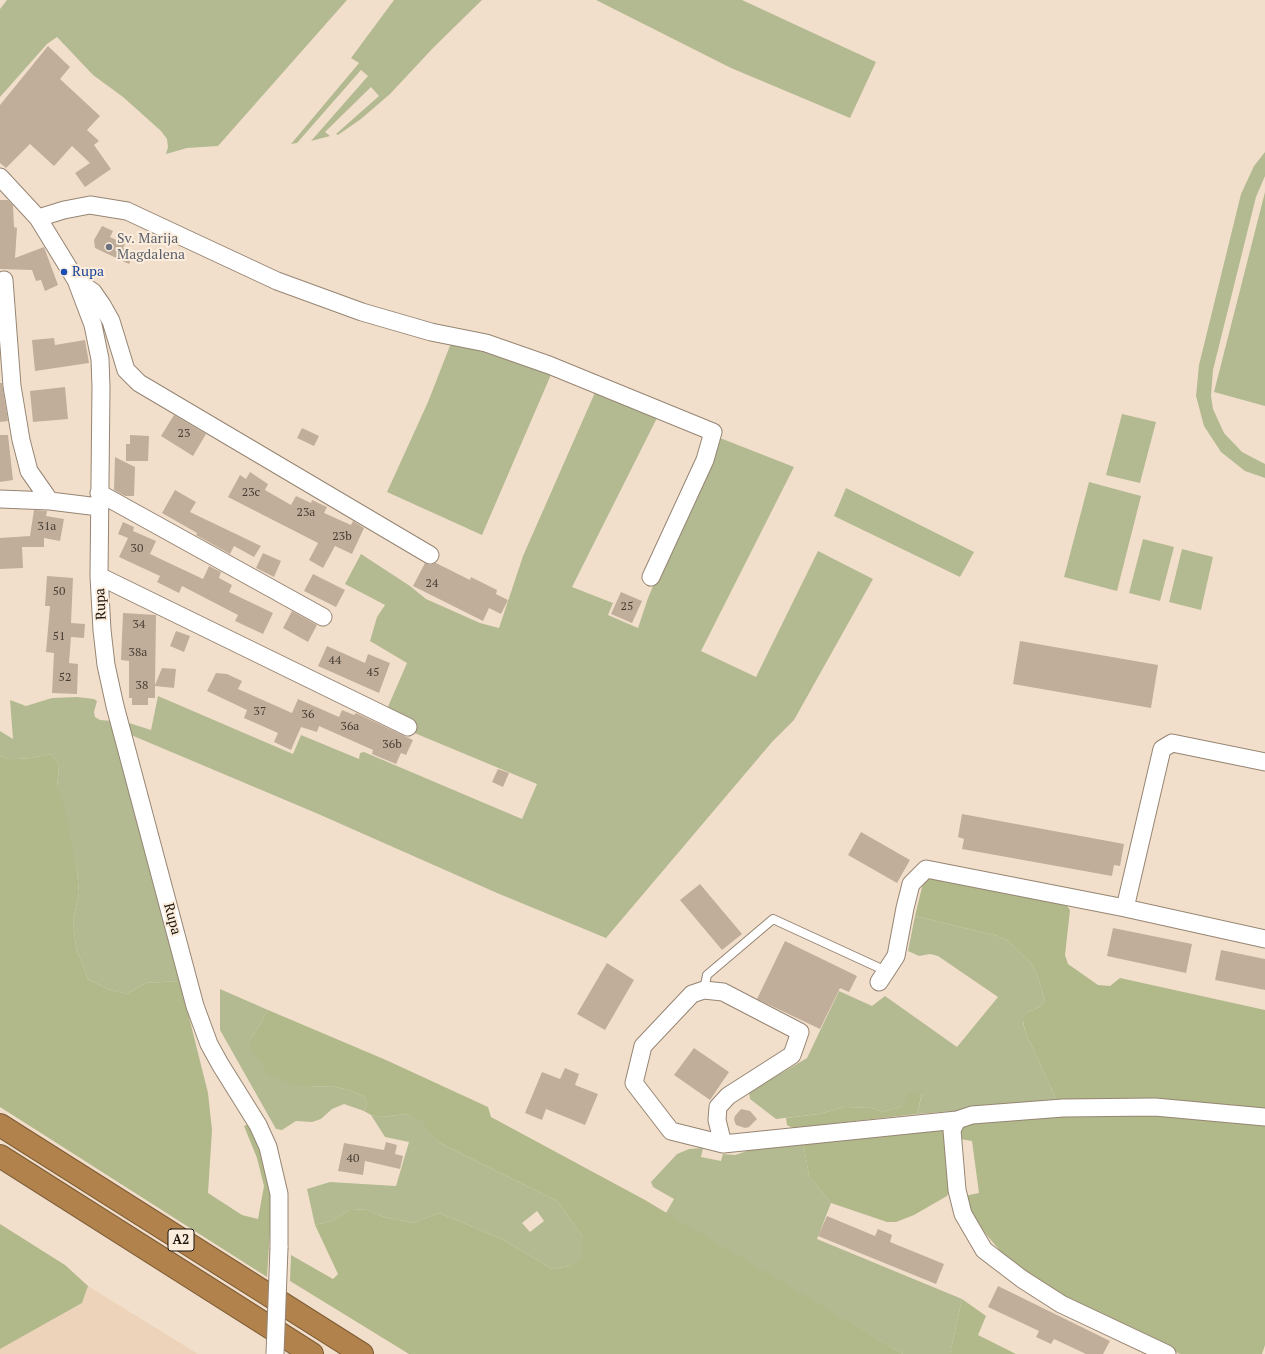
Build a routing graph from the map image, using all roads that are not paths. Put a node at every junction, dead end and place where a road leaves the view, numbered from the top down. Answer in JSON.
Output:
{"nodes":[{"id":1,"x":0,"y":177,"type":"edge"},
{"id":2,"x":38,"y":218,"type":"junction"},
{"id":3,"x":4,"y":280,"type":"dead end"},
{"id":4,"x":76,"y":280,"type":"junction"},
{"id":5,"x":0,"y":499,"type":"edge"},
{"id":6,"x":99,"y":500,"type":"junction"},
{"id":7,"x":50,"y":501,"type":"junction"},
{"id":8,"x":430,"y":555,"type":"dead end"},
{"id":9,"x":99,"y":576,"type":"junction"},
{"id":10,"x":651,"y":577,"type":"dead end"},
{"id":11,"x":323,"y":617,"type":"dead end"},
{"id":12,"x":408,"y":727,"type":"dead end"},
{"id":13,"x":1265,"y":762,"type":"edge"},
{"id":14,"x":1125,"y":908,"type":"junction"},
{"id":15,"x":1265,"y":939,"type":"edge"},
{"id":16,"x":883,"y":977,"type":"joint"},
{"id":17,"x":704,"y":990,"type":"junction"},
{"id":18,"x":1265,"y":1117,"type":"edge"},
{"id":19,"x":957,"y":1120,"type":"junction"},
{"id":20,"x":0,"y":1125,"type":"edge"},
{"id":21,"x":723,"y":1144,"type":"junction"},
{"id":22,"x":0,"y":1156,"type":"edge"},
{"id":23,"x":275,"y":1354,"type":"edge"},
{"id":24,"x":312,"y":1354,"type":"edge"},
{"id":25,"x":362,"y":1354,"type":"edge"},
{"id":26,"x":1167,"y":1354,"type":"edge"}],
"edges":[{"from":1,"to":2,"type":"street","name":"Rupa"},
{"from":2,"to":4,"type":"street","name":"Rupa"},
{"from":2,"to":10,"type":"street"},
{"from":3,"to":7,"type":"street"},
{"from":4,"to":6,"type":"street","name":"Rupa"},
{"from":4,"to":8,"type":"street","name":"Rupa"},
{"from":5,"to":7,"type":"street"},
{"from":6,"to":7,"type":"street"},
{"from":6,"to":9,"type":"street","name":"Rupa"},
{"from":6,"to":11,"type":"street"},
{"from":9,"to":12,"type":"street","name":"Rupa"},
{"from":9,"to":23,"type":"street","name":"Rupa","bridge":true},
{"from":13,"to":14,"type":"street"},
{"from":14,"to":15,"type":"street"},
{"from":14,"to":16,"type":"street"},
{"from":16,"to":17,"type":"lane"},
{"from":17,"to":21,"type":"street"},
{"from":17,"to":21,"type":"street"},
{"from":18,"to":19,"type":"street"},
{"from":19,"to":21,"type":"street"},
{"from":19,"to":26,"type":"street"},
{"from":20,"to":25,"type":"highway","number":"A2"},
{"from":22,"to":24,"type":"highway","number":"A2"}]}
